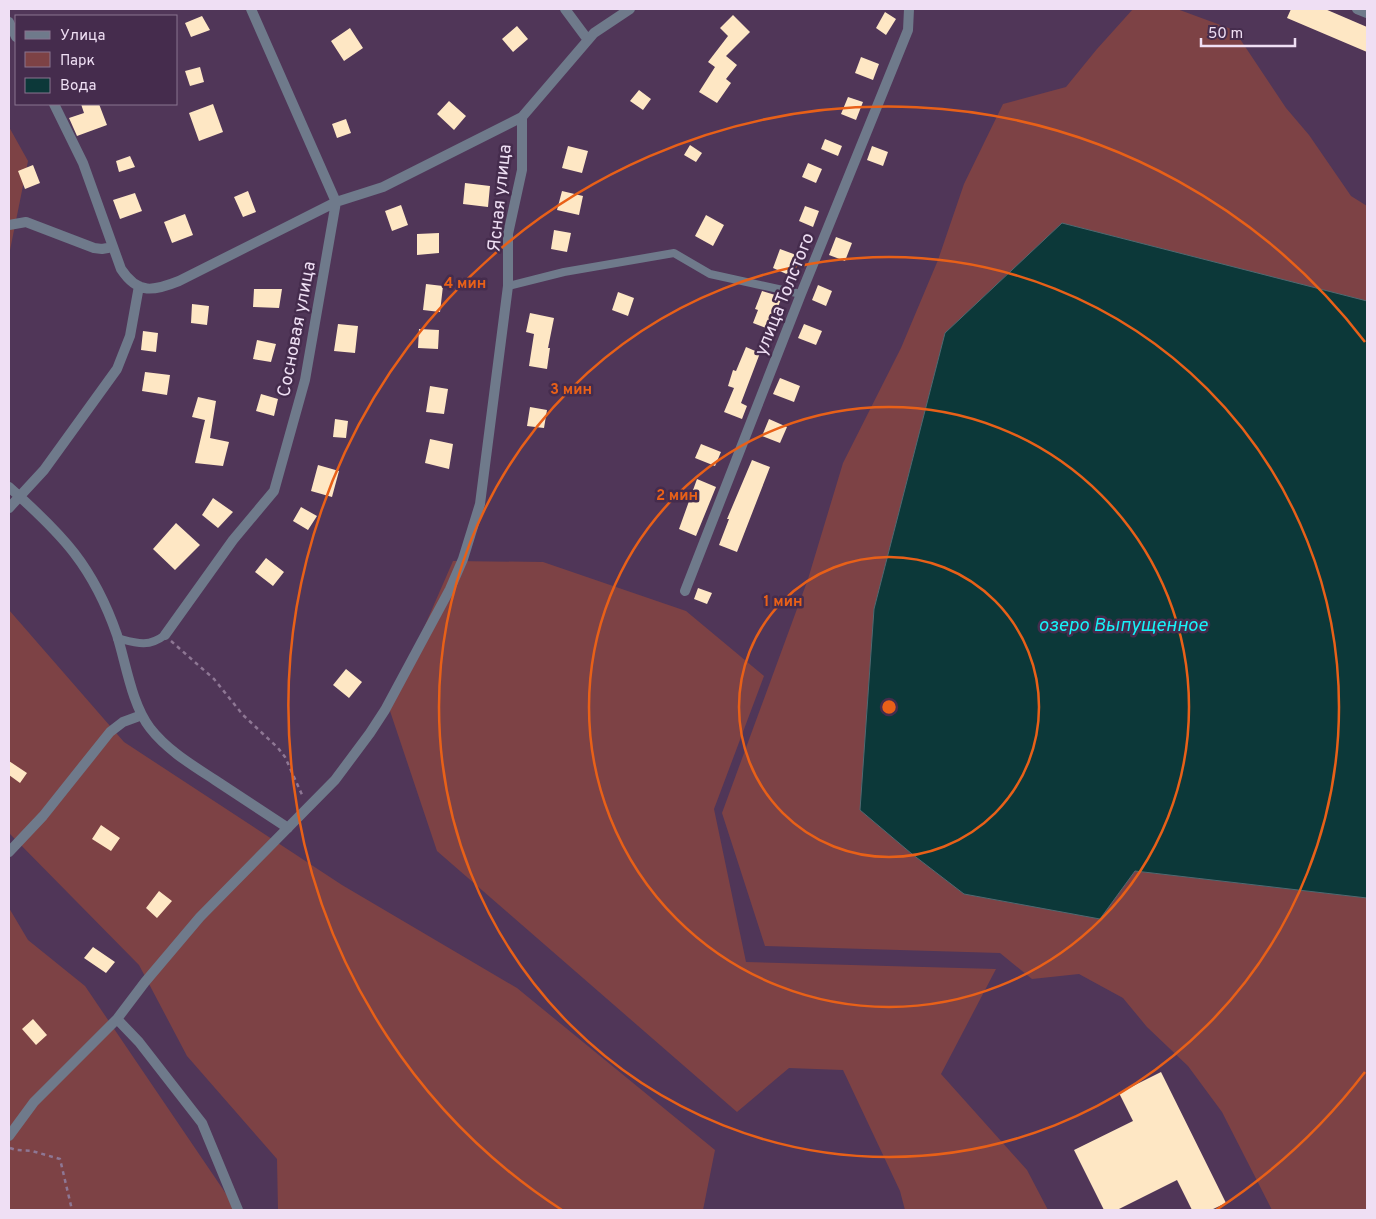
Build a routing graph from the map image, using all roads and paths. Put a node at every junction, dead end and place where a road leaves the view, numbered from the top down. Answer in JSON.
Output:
{"nodes":[{"id":1,"x":251,"y":9,"type":"edge"},
{"id":2,"x":565,"y":9,"type":"edge"},
{"id":3,"x":630,"y":9,"type":"edge"},
{"id":4,"x":909,"y":9,"type":"edge"},
{"id":5,"x":1357,"y":9,"type":"edge"},
{"id":6,"x":1367,"y":13,"type":"edge"},
{"id":7,"x":9,"y":22,"type":"edge"},
{"id":8,"x":15,"y":34,"type":"edge"},
{"id":9,"x":588,"y":40,"type":"junction"},
{"id":10,"x":55,"y":105,"type":"edge"},
{"id":11,"x":522,"y":117,"type":"junction"},
{"id":12,"x":336,"y":202,"type":"junction"},
{"id":13,"x":9,"y":225,"type":"edge"},
{"id":14,"x":113,"y":247,"type":"junction"},
{"id":15,"x":139,"y":286,"type":"junction"},
{"id":16,"x":508,"y":286,"type":"junction"},
{"id":17,"x":802,"y":294,"type":"junction"},
{"id":18,"x":9,"y":487,"type":"edge"},
{"id":19,"x":20,"y":496,"type":"junction"},
{"id":20,"x":9,"y":508,"type":"edge"},
{"id":21,"x":685,"y":591,"type":"dead end"},
{"id":22,"x":165,"y":635,"type":"junction"},
{"id":23,"x":117,"y":638,"type":"junction"},
{"id":24,"x":142,"y":715,"type":"junction"},
{"id":25,"x":309,"y":807,"type":"junction"},
{"id":26,"x":288,"y":828,"type":"junction"},
{"id":27,"x":9,"y":850,"type":"edge"},
{"id":28,"x":117,"y":1019,"type":"junction"},
{"id":29,"x":9,"y":1136,"type":"edge"},
{"id":30,"x":9,"y":1147,"type":"edge"},
{"id":31,"x":72,"y":1210,"type":"edge"},
{"id":32,"x":238,"y":1210,"type":"edge"}],
"edges":[{"from":1,"to":12,"type":"street"},
{"from":2,"to":9,"type":"street"},
{"from":3,"to":9,"type":"street"},
{"from":4,"to":17,"type":"street","name":"улица Толстого"},
{"from":5,"to":6,"type":"street"},
{"from":7,"to":8,"type":"street"},
{"from":9,"to":11,"type":"street"},
{"from":10,"to":14,"type":"street"},
{"from":11,"to":12,"type":"street"},
{"from":11,"to":16,"type":"street","name":"Ясная улица"},
{"from":12,"to":15,"type":"street"},
{"from":12,"to":22,"type":"street","name":"Сосновая улица"},
{"from":13,"to":14,"type":"street"},
{"from":14,"to":15,"type":"street"},
{"from":15,"to":19,"type":"street"},
{"from":16,"to":17,"type":"lane"},
{"from":16,"to":25,"type":"street","name":"Ясная улица"},
{"from":17,"to":21,"type":"street","name":"улица Толстого"},
{"from":18,"to":19,"type":"street"},
{"from":19,"to":20,"type":"street"},
{"from":19,"to":23,"type":"street"},
{"from":22,"to":23,"type":"lane"},
{"from":22,"to":25,"type":"path"},
{"from":23,"to":24,"type":"street"},
{"from":24,"to":26,"type":"street"},
{"from":24,"to":27,"type":"street"},
{"from":25,"to":26,"type":"street","name":"Ясная улица"},
{"from":26,"to":28,"type":"street","name":"Ясная улица"},
{"from":28,"to":29,"type":"street","name":"Ясная улица"},
{"from":28,"to":32,"type":"street"},
{"from":30,"to":31,"type":"path"}]}
